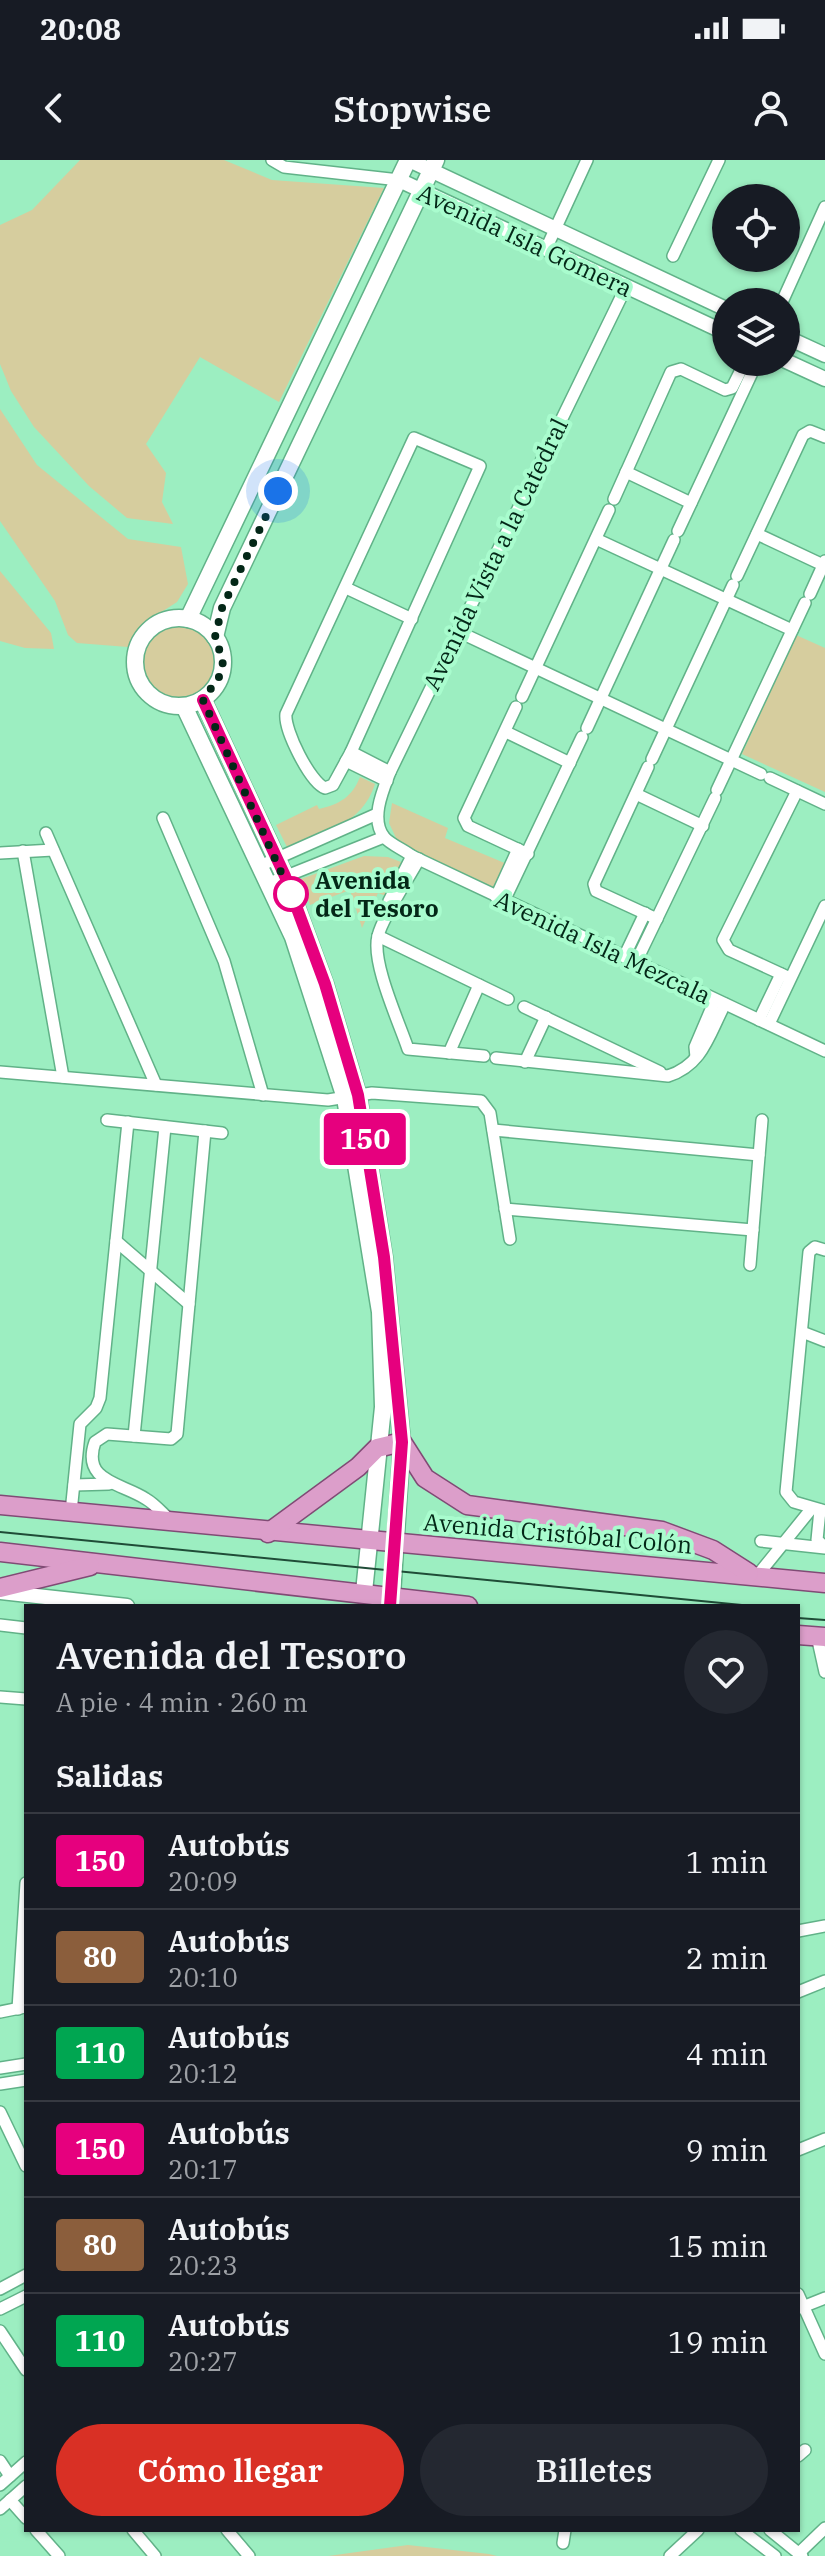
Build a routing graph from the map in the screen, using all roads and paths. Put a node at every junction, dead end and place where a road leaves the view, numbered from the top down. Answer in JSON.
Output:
{"nodes":[{"id":1,"x":272,"y":160,"type":"edge"},
{"id":2,"x":408,"y":160,"type":"edge"},
{"id":3,"x":587,"y":160,"type":"edge"},
{"id":4,"x":719,"y":160,"type":"edge"},
{"id":5,"x":434,"y":166,"type":"edge"},
{"id":6,"x":399,"y":180,"type":"junction"},
{"id":7,"x":422,"y":192,"type":"junction"},
{"id":8,"x":825,"y":207,"type":"edge"},
{"id":9,"x":555,"y":229,"type":"junction"},
{"id":10,"x":546,"y":249,"type":"junction"},
{"id":11,"x":673,"y":256,"type":"dead end"},
{"id":12,"x":626,"y":287,"type":"junction"},
{"id":13,"x":788,"y":288,"type":"edge"},
{"id":14,"x":712,"y":302,"type":"edge"},
{"id":15,"x":712,"y":327,"type":"edge"},
{"id":16,"x":800,"y":343,"type":"edge"},
{"id":17,"x":825,"y":355,"type":"edge"},
{"id":18,"x":800,"y":367,"type":"edge"},
{"id":19,"x":738,"y":376,"type":"edge"},
{"id":20,"x":750,"y":376,"type":"edge"},
{"id":21,"x":825,"y":379,"type":"edge"},
{"id":22,"x":825,"y":437,"type":"edge"},
{"id":23,"x":626,"y":472,"type":"junction"},
{"id":24,"x":691,"y":503,"type":"junction"},
{"id":25,"x":757,"y":534,"type":"junction"},
{"id":26,"x":596,"y":539,"type":"junction"},
{"id":27,"x":824,"y":563,"type":"edge"},
{"id":28,"x":661,"y":569,"type":"junction"},
{"id":29,"x":346,"y":588,"type":"junction"},
{"id":30,"x":726,"y":600,"type":"junction"},
{"id":31,"x":188,"y":619,"type":"junction"},
{"id":32,"x":412,"y":619,"type":"junction"},
{"id":33,"x":459,"y":628,"type":"junction"},
{"id":34,"x":792,"y":630,"type":"junction"},
{"id":35,"x":215,"y":637,"type":"junction"},
{"id":36,"x":537,"y":666,"type":"junction"},
{"id":37,"x":600,"y":699,"type":"junction"},
{"id":38,"x":203,"y":700,"type":"junction"},
{"id":39,"x":184,"y":706,"type":"junction"},
{"id":40,"x":666,"y":730,"type":"junction"},
{"id":41,"x":506,"y":732,"type":"junction"},
{"id":42,"x":349,"y":756,"type":"junction"},
{"id":43,"x":731,"y":760,"type":"junction"},
{"id":44,"x":570,"y":763,"type":"junction"},
{"id":45,"x":388,"y":777,"type":"junction"},
{"id":46,"x":797,"y":791,"type":"junction"},
{"id":47,"x":636,"y":794,"type":"junction"},
{"id":48,"x":825,"y":804,"type":"edge"},
{"id":49,"x":163,"y":818,"type":"dead end"},
{"id":50,"x":380,"y":826,"type":"junction"},
{"id":51,"x":703,"y":826,"type":"junction"},
{"id":52,"x":46,"y":833,"type":"dead end"},
{"id":53,"x":53,"y":850,"type":"junction"},
{"id":54,"x":23,"y":851,"type":"junction"},
{"id":55,"x":523,"y":851,"type":"junction"},
{"id":56,"x":0,"y":853,"type":"edge"},
{"id":57,"x":416,"y":858,"type":"junction"},
{"id":58,"x":269,"y":862,"type":"junction"},
{"id":59,"x":277,"y":880,"type":"junction"},
{"id":60,"x":500,"y":899,"type":"junction"},
{"id":61,"x":825,"y":906,"type":"edge"},
{"id":62,"x":645,"y":913,"type":"junction"},
{"id":63,"x":657,"y":919,"type":"junction"},
{"id":64,"x":378,"y":936,"type":"junction"},
{"id":65,"x":624,"y":957,"type":"junction"},
{"id":66,"x":636,"y":962,"type":"junction"},
{"id":67,"x":785,"y":976,"type":"junction"},
{"id":68,"x":479,"y":985,"type":"junction"},
{"id":69,"x":508,"y":999,"type":"dead end"},
{"id":70,"x":720,"y":1002,"type":"junction"},
{"id":71,"x":524,"y":1007,"type":"dead end"},
{"id":72,"x":546,"y":1017,"type":"junction"},
{"id":73,"x":764,"y":1022,"type":"junction"},
{"id":74,"x":825,"y":1051,"type":"edge"},
{"id":75,"x":449,"y":1053,"type":"junction"},
{"id":76,"x":525,"y":1062,"type":"junction"},
{"id":77,"x":0,"y":1072,"type":"edge"},
{"id":78,"x":668,"y":1076,"type":"junction"},
{"id":79,"x":63,"y":1077,"type":"junction"},
{"id":80,"x":156,"y":1085,"type":"junction"},
{"id":81,"x":263,"y":1095,"type":"junction"},
{"id":82,"x":351,"y":1096,"type":"junction"},
{"id":83,"x":107,"y":1120,"type":"dead end"},
{"id":84,"x":762,"y":1120,"type":"dead end"},
{"id":85,"x":128,"y":1122,"type":"junction"},
{"id":86,"x":165,"y":1127,"type":"junction"},
{"id":87,"x":493,"y":1130,"type":"junction"},
{"id":88,"x":205,"y":1131,"type":"junction"},
{"id":89,"x":222,"y":1133,"type":"dead end"},
{"id":90,"x":759,"y":1155,"type":"junction"},
{"id":91,"x":505,"y":1209,"type":"junction"},
{"id":92,"x":753,"y":1230,"type":"junction"},
{"id":93,"x":510,"y":1239,"type":"dead end"},
{"id":94,"x":116,"y":1241,"type":"junction"},
{"id":95,"x":825,"y":1250,"type":"edge"},
{"id":96,"x":750,"y":1265,"type":"dead end"},
{"id":97,"x":151,"y":1271,"type":"junction"},
{"id":98,"x":189,"y":1304,"type":"junction"},
{"id":99,"x":802,"y":1332,"type":"junction"},
{"id":100,"x":825,"y":1341,"type":"edge"},
{"id":101,"x":134,"y":1436,"type":"junction"},
{"id":102,"x":402,"y":1442,"type":"junction"},
{"id":103,"x":377,"y":1448,"type":"junction"},
{"id":104,"x":109,"y":1484,"type":"junction"},
{"id":105,"x":74,"y":1485,"type":"junction"},
{"id":106,"x":0,"y":1505,"type":"edge"},
{"id":107,"x":819,"y":1510,"type":"edge"},
{"id":108,"x":71,"y":1512,"type":"junction"},
{"id":109,"x":173,"y":1523,"type":"junction"},
{"id":110,"x":268,"y":1533,"type":"junction"},
{"id":111,"x":369,"y":1539,"type":"junction"},
{"id":112,"x":761,"y":1541,"type":"dead end"},
{"id":113,"x":396,"y":1542,"type":"junction"},
{"id":114,"x":786,"y":1544,"type":"junction"},
{"id":115,"x":825,"y":1548,"type":"edge"},
{"id":116,"x":0,"y":1552,"type":"edge"},
{"id":117,"x":104,"y":1562,"type":"junction"},
{"id":118,"x":754,"y":1575,"type":"junction"},
{"id":119,"x":825,"y":1583,"type":"edge"},
{"id":120,"x":0,"y":1590,"type":"edge"},
{"id":121,"x":364,"y":1599,"type":"edge"},
{"id":122,"x":391,"y":1601,"type":"edge"},
{"id":123,"x":111,"y":1604,"type":"edge"},
{"id":124,"x":428,"y":1604,"type":"edge"},
{"id":125,"x":0,"y":1625,"type":"edge"},
{"id":126,"x":24,"y":1628,"type":"edge"},
{"id":127,"x":813,"y":1636,"type":"edge"},
{"id":128,"x":825,"y":1672,"type":"edge"},
{"id":129,"x":0,"y":1697,"type":"edge"},
{"id":130,"x":24,"y":1699,"type":"edge"},
{"id":131,"x":825,"y":1926,"type":"edge"},
{"id":132,"x":800,"y":1931,"type":"edge"},
{"id":133,"x":24,"y":1946,"type":"edge"},
{"id":134,"x":825,"y":1981,"type":"edge"},
{"id":135,"x":800,"y":1991,"type":"edge"},
{"id":136,"x":22,"y":2008,"type":"edge"},
{"id":137,"x":0,"y":2012,"type":"edge"},
{"id":138,"x":24,"y":2064,"type":"edge"},
{"id":139,"x":0,"y":2068,"type":"edge"},
{"id":140,"x":24,"y":2080,"type":"edge"},
{"id":141,"x":0,"y":2084,"type":"edge"},
{"id":142,"x":0,"y":2112,"type":"edge"},
{"id":143,"x":825,"y":2139,"type":"edge"},
{"id":144,"x":800,"y":2149,"type":"edge"},
{"id":145,"x":24,"y":2162,"type":"edge"},
{"id":146,"x":24,"y":2276,"type":"edge"},
{"id":147,"x":1,"y":2287,"type":"edge"},
{"id":148,"x":24,"y":2297,"type":"edge"},
{"id":149,"x":825,"y":2298,"type":"edge"},
{"id":150,"x":801,"y":2308,"type":"edge"},
{"id":151,"x":0,"y":2309,"type":"edge"},
{"id":152,"x":0,"y":2331,"type":"edge"},
{"id":153,"x":825,"y":2354,"type":"edge"},
{"id":154,"x":24,"y":2367,"type":"edge"},
{"id":155,"x":0,"y":2461,"type":"edge"},
{"id":156,"x":24,"y":2464,"type":"edge"},
{"id":157,"x":10,"y":2476,"type":"junction"},
{"id":158,"x":0,"y":2485,"type":"edge"},
{"id":159,"x":24,"y":2488,"type":"edge"},
{"id":160,"x":10,"y":2500,"type":"junction"},
{"id":161,"x":0,"y":2509,"type":"edge"},
{"id":162,"x":24,"y":2516,"type":"edge"},
{"id":163,"x":825,"y":2528,"type":"edge"},
{"id":164,"x":38,"y":2532,"type":"edge"},
{"id":165,"x":135,"y":2532,"type":"edge"},
{"id":166,"x":229,"y":2532,"type":"edge"},
{"id":167,"x":696,"y":2532,"type":"edge"},
{"id":168,"x":744,"y":2532,"type":"edge"},
{"id":169,"x":772,"y":2532,"type":"edge"},
{"id":170,"x":801,"y":2555,"type":"edge"},
{"id":171,"x":59,"y":2556,"type":"edge"},
{"id":172,"x":155,"y":2556,"type":"edge"},
{"id":173,"x":249,"y":2556,"type":"edge"},
{"id":174,"x":670,"y":2556,"type":"edge"},
{"id":175,"x":775,"y":2556,"type":"edge"}],
"edges":[{"from":1,"to":6,"type":"street","name":"Avenida Isla Gomera"},
{"from":2,"to":5,"type":"street","name":"Avenida Isla Gomera"},
{"from":2,"to":6,"type":"main road"},
{"from":3,"to":9,"type":"street"},
{"from":4,"to":11,"type":"street"},
{"from":5,"to":7,"type":"main road"},
{"from":5,"to":9,"type":"street","name":"Avenida Isla Gomera"},
{"from":6,"to":7,"type":"street","name":"Avenida Isla Gomera"},
{"from":6,"to":31,"type":"main road"},
{"from":7,"to":10,"type":"street","name":"Avenida Isla Gomera"},
{"from":7,"to":35,"type":"main road"},
{"from":8,"to":13,"type":"street"},
{"from":9,"to":10,"type":"street"},
{"from":9,"to":14,"type":"street","name":"Avenida Isla Gomera"},
{"from":10,"to":12,"type":"street","name":"Avenida Isla Gomera"},
{"from":12,"to":15,"type":"street","name":"Avenida Isla Gomera"},
{"from":12,"to":33,"type":"street","name":"Avenida Vista a la Catedral"},
{"from":16,"to":17,"type":"street"},
{"from":18,"to":21,"type":"street"},
{"from":19,"to":23,"type":"street"},
{"from":20,"to":24,"type":"street"},
{"from":22,"to":25,"type":"street"},
{"from":23,"to":24,"type":"street"},
{"from":23,"to":26,"type":"street"},
{"from":24,"to":28,"type":"street"},
{"from":25,"to":27,"type":"street"},
{"from":25,"to":30,"type":"street"},
{"from":26,"to":28,"type":"street"},
{"from":26,"to":36,"type":"street"},
{"from":27,"to":34,"type":"street"},
{"from":28,"to":30,"type":"street"},
{"from":28,"to":37,"type":"street"},
{"from":29,"to":32,"type":"street"},
{"from":29,"to":32,"type":"street"},
{"from":29,"to":42,"type":"street"},
{"from":30,"to":34,"type":"street"},
{"from":30,"to":40,"type":"street"},
{"from":31,"to":35,"type":"main road"},
{"from":31,"to":39,"type":"main road"},
{"from":32,"to":42,"type":"street"},
{"from":33,"to":36,"type":"street"},
{"from":33,"to":45,"type":"street","name":"Avenida Vista a la Catedral"},
{"from":34,"to":43,"type":"street"},
{"from":35,"to":38,"type":"main road"},
{"from":36,"to":37,"type":"street"},
{"from":36,"to":41,"type":"street"},
{"from":37,"to":40,"type":"street"},
{"from":37,"to":44,"type":"street"},
{"from":38,"to":39,"type":"main road"},
{"from":38,"to":58,"type":"main road"},
{"from":39,"to":58,"type":"main road"},
{"from":40,"to":43,"type":"street"},
{"from":40,"to":47,"type":"street"},
{"from":41,"to":44,"type":"street"},
{"from":41,"to":55,"type":"street"},
{"from":42,"to":45,"type":"street"},
{"from":43,"to":46,"type":"street"},
{"from":43,"to":51,"type":"street"},
{"from":44,"to":55,"type":"street"},
{"from":45,"to":50,"type":"street","name":"Avenida Vista a la Catedral"},
{"from":46,"to":48,"type":"street"},
{"from":46,"to":67,"type":"street"},
{"from":47,"to":51,"type":"street"},
{"from":47,"to":62,"type":"street"},
{"from":49,"to":81,"type":"street"},
{"from":50,"to":57,"type":"street","name":"Avenida Isla Mezcala"},
{"from":50,"to":58,"type":"street"},
{"from":50,"to":59,"type":"street"},
{"from":51,"to":63,"type":"street"},
{"from":52,"to":53,"type":"street"},
{"from":53,"to":54,"type":"street"},
{"from":53,"to":80,"type":"street"},
{"from":54,"to":56,"type":"street"},
{"from":54,"to":79,"type":"street"},
{"from":55,"to":60,"type":"street"},
{"from":57,"to":60,"type":"street","name":"Avenida Isla Mezcala"},
{"from":57,"to":64,"type":"street"},
{"from":58,"to":59,"type":"main road"},
{"from":59,"to":82,"type":"main road"},
{"from":60,"to":65,"type":"street","name":"Avenida Isla Mezcala"},
{"from":61,"to":67,"type":"street"},
{"from":62,"to":63,"type":"street"},
{"from":62,"to":65,"type":"street"},
{"from":63,"to":66,"type":"street"},
{"from":64,"to":68,"type":"street"},
{"from":64,"to":75,"type":"street"},
{"from":65,"to":66,"type":"street","name":"Avenida Isla Mezcala"},
{"from":66,"to":70,"type":"street","name":"Avenida Isla Mezcala"},
{"from":67,"to":73,"type":"street"},
{"from":68,"to":69,"type":"street"},
{"from":68,"to":75,"type":"street"},
{"from":70,"to":73,"type":"street","name":"Avenida Isla Mezcala"},
{"from":70,"to":78,"type":"street"},
{"from":71,"to":72,"type":"street"},
{"from":72,"to":76,"type":"street"},
{"from":72,"to":78,"type":"street"},
{"from":73,"to":74,"type":"street","name":"Avenida Isla Mezcala"},
{"from":75,"to":76,"type":"street"},
{"from":76,"to":78,"type":"street"},
{"from":77,"to":79,"type":"street"},
{"from":79,"to":80,"type":"street"},
{"from":80,"to":81,"type":"street"},
{"from":81,"to":82,"type":"street"},
{"from":82,"to":87,"type":"street"},
{"from":82,"to":102,"type":"main road"},
{"from":82,"to":103,"type":"main road"},
{"from":83,"to":85,"type":"street"},
{"from":84,"to":90,"type":"street"},
{"from":85,"to":86,"type":"street"},
{"from":85,"to":94,"type":"street"},
{"from":86,"to":88,"type":"street"},
{"from":86,"to":97,"type":"street"},
{"from":87,"to":90,"type":"street"},
{"from":87,"to":91,"type":"street"},
{"from":88,"to":89,"type":"street"},
{"from":88,"to":98,"type":"street"},
{"from":90,"to":92,"type":"street"},
{"from":91,"to":92,"type":"street"},
{"from":91,"to":93,"type":"street"},
{"from":92,"to":96,"type":"street"},
{"from":94,"to":97,"type":"street"},
{"from":94,"to":105,"type":"street"},
{"from":95,"to":99,"type":"street"},
{"from":97,"to":98,"type":"street"},
{"from":97,"to":101,"type":"street"},
{"from":98,"to":101,"type":"street"},
{"from":99,"to":100,"type":"street"},
{"from":99,"to":107,"type":"street"},
{"from":101,"to":104,"type":"street"},
{"from":102,"to":103,"type":"main road"},
{"from":102,"to":113,"type":"main road"},
{"from":102,"to":118,"type":"main road"},
{"from":103,"to":110,"type":"main road"},
{"from":103,"to":111,"type":"main road"},
{"from":104,"to":105,"type":"street"},
{"from":104,"to":109,"type":"street"},
{"from":105,"to":108,"type":"street"},
{"from":106,"to":108,"type":"main road","name":"Avenida Cristóbal Colón"},
{"from":107,"to":114,"type":"street"},
{"from":107,"to":115,"type":"street"},
{"from":108,"to":109,"type":"main road","name":"Avenida Cristóbal Colón"},
{"from":109,"to":110,"type":"main road","name":"Avenida Cristóbal Colón"},
{"from":110,"to":111,"type":"main road","name":"Avenida Cristóbal Colón"},
{"from":111,"to":113,"type":"main road","name":"Avenida Cristóbal Colón"},
{"from":111,"to":121,"type":"main road"},
{"from":112,"to":114,"type":"street"},
{"from":113,"to":118,"type":"main road","name":"Avenida Cristóbal Colón"},
{"from":113,"to":122,"type":"main road"},
{"from":114,"to":115,"type":"street"},
{"from":114,"to":118,"type":"street"},
{"from":116,"to":117,"type":"main road"},
{"from":117,"to":120,"type":"main road"},
{"from":117,"to":121,"type":"main road"},
{"from":118,"to":119,"type":"main road","name":"Avenida Cristóbal Colón"},
{"from":120,"to":123,"type":"street"},
{"from":121,"to":122,"type":"main road"},
{"from":122,"to":124,"type":"main road"},
{"from":125,"to":126,"type":"street"},
{"from":127,"to":128,"type":"street"},
{"from":129,"to":130,"type":"street"},
{"from":131,"to":132,"type":"street"},
{"from":133,"to":136,"type":"street"},
{"from":134,"to":135,"type":"street"},
{"from":136,"to":137,"type":"street"},
{"from":138,"to":139,"type":"street"},
{"from":140,"to":141,"type":"street"},
{"from":142,"to":145,"type":"street"},
{"from":143,"to":144,"type":"street"},
{"from":146,"to":147,"type":"street"},
{"from":148,"to":151,"type":"street"},
{"from":149,"to":150,"type":"street"},
{"from":150,"to":153,"type":"street"},
{"from":152,"to":154,"type":"street"},
{"from":155,"to":157,"type":"street"},
{"from":156,"to":157,"type":"street"},
{"from":157,"to":158,"type":"street"},
{"from":159,"to":160,"type":"street"},
{"from":160,"to":161,"type":"street"},
{"from":160,"to":162,"type":"street"},
{"from":163,"to":170,"type":"street"},
{"from":164,"to":171,"type":"street"},
{"from":165,"to":172,"type":"street"},
{"from":166,"to":173,"type":"street"},
{"from":167,"to":174,"type":"street"},
{"from":168,"to":175,"type":"street"},
{"from":169,"to":170,"type":"street"}]}
